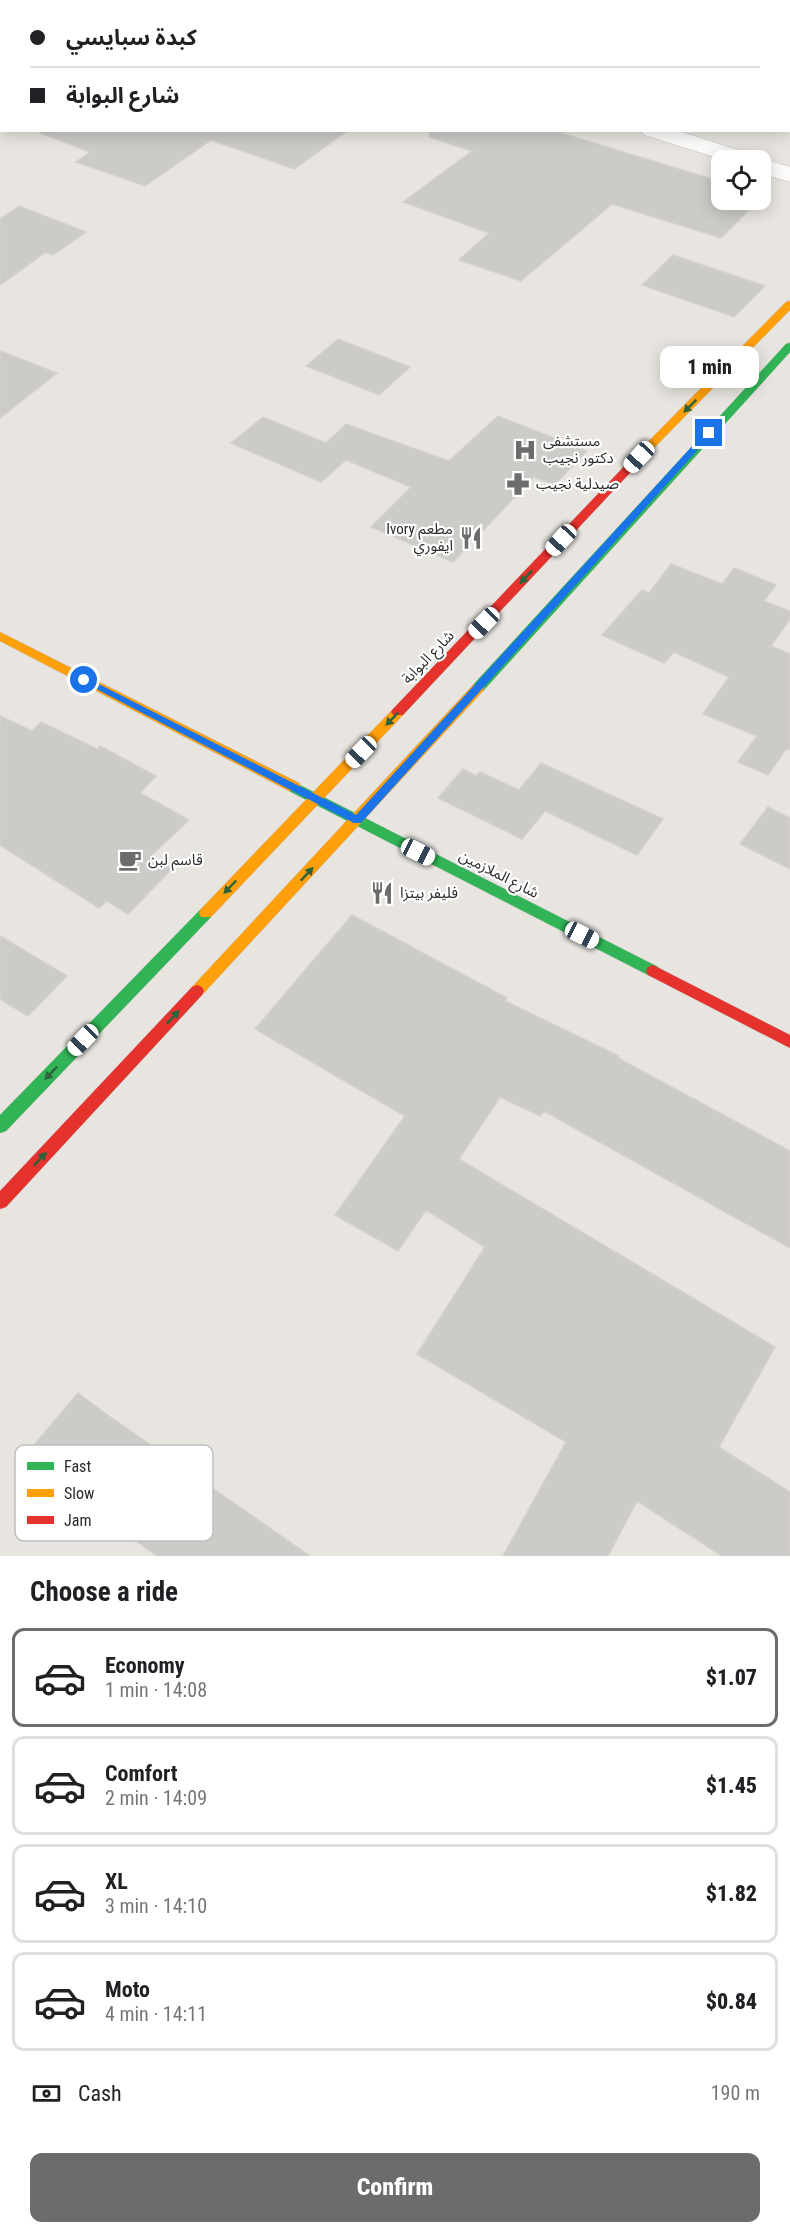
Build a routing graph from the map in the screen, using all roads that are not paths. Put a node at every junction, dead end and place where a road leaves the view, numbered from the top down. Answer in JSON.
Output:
{"nodes":[{"id":1,"x":658,"y":132,"type":"edge"},
{"id":2,"x":714,"y":150,"type":"edge"},
{"id":3,"x":771,"y":169,"type":"edge"},
{"id":4,"x":790,"y":175,"type":"edge"},
{"id":5,"x":790,"y":304,"type":"edge"},
{"id":6,"x":790,"y":346,"type":"edge"},
{"id":7,"x":0,"y":636,"type":"edge"},
{"id":8,"x":315,"y":800,"type":"junction"},
{"id":9,"x":357,"y":820,"type":"junction"},
{"id":10,"x":790,"y":1042,"type":"edge"},
{"id":11,"x":0,"y":1126,"type":"edge"},
{"id":12,"x":0,"y":1202,"type":"edge"}],
"edges":[{"from":1,"to":2,"type":"street"},
{"from":3,"to":4,"type":"street"},
{"from":5,"to":8,"type":"main road","name":"شارع البوابة","one_way":true},
{"from":6,"to":9,"type":"main road"},
{"from":7,"to":8,"type":"main road","name":"شارع الملازمين"},
{"from":8,"to":9,"type":"main road","name":"شارع الملازمين"},
{"from":8,"to":11,"type":"main road","name":"شارع البوابة","one_way":true},
{"from":9,"to":10,"type":"main road","name":"شارع الملازمين"},
{"from":12,"to":9,"type":"main road","one_way":true}]}
